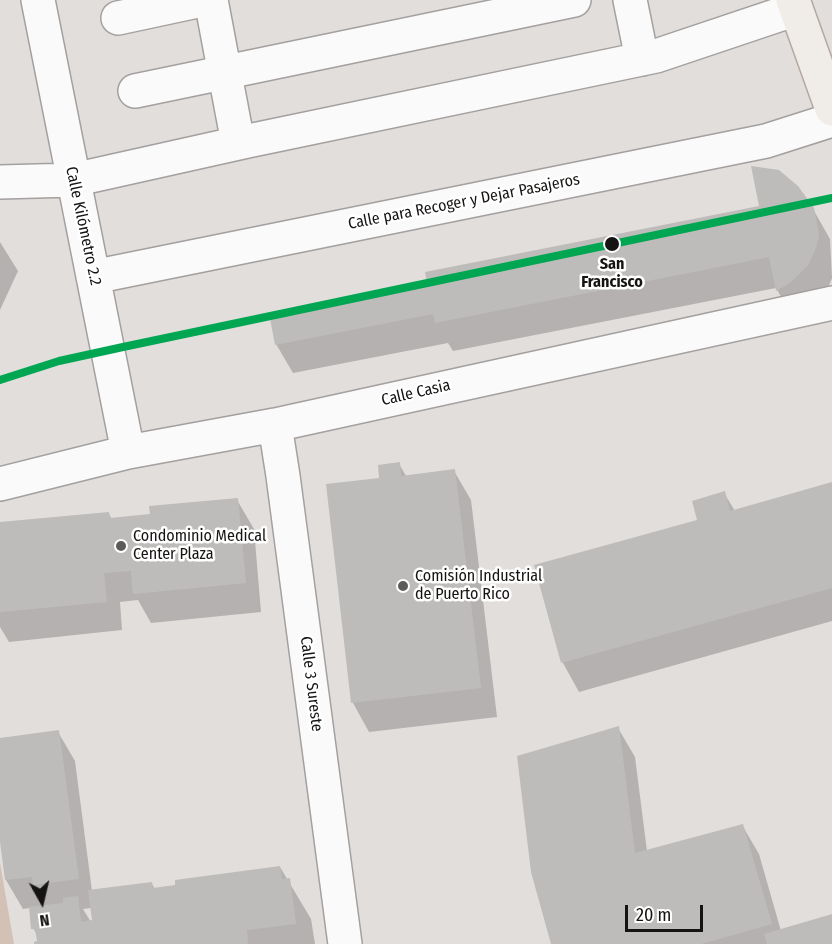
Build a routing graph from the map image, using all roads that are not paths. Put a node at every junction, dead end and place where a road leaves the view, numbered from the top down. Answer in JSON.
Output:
{"nodes":[{"id":1,"x":38,"y":0,"type":"edge"},
{"id":2,"x":202,"y":0,"type":"edge"},
{"id":3,"x":211,"y":0,"type":"edge"},
{"id":4,"x":574,"y":0,"type":"edge"},
{"id":5,"x":630,"y":0,"type":"edge"},
{"id":6,"x":795,"y":5,"type":"edge"},
{"id":7,"x":118,"y":18,"type":"dead end"},
{"id":8,"x":642,"y":59,"type":"junction"},
{"id":9,"x":224,"y":73,"type":"junction"},
{"id":10,"x":135,"y":91,"type":"dead end"},
{"id":11,"x":832,"y":109,"type":"edge"},
{"id":12,"x":832,"y":120,"type":"edge"},
{"id":13,"x":238,"y":143,"type":"junction"},
{"id":14,"x":73,"y":180,"type":"junction"},
{"id":15,"x":0,"y":182,"type":"edge"},
{"id":16,"x":93,"y":277,"type":"junction"},
{"id":17,"x":832,"y":303,"type":"edge"},
{"id":18,"x":275,"y":425,"type":"junction"},
{"id":19,"x":128,"y":452,"type":"junction"},
{"id":20,"x":0,"y":484,"type":"edge"},
{"id":21,"x":345,"y":944,"type":"edge"}],
"edges":[{"from":1,"to":14,"type":"street","name":"Calle Kilómetro 2.2"},
{"from":2,"to":7,"type":"street"},
{"from":3,"to":9,"type":"street"},
{"from":4,"to":9,"type":"street"},
{"from":5,"to":8,"type":"street"},
{"from":6,"to":8,"type":"street"},
{"from":6,"to":11,"type":"main road"},
{"from":8,"to":13,"type":"street"},
{"from":9,"to":10,"type":"street"},
{"from":9,"to":13,"type":"street"},
{"from":12,"to":16,"type":"street","name":"Calle para Recoger y Dejar Pasajeros"},
{"from":13,"to":14,"type":"street"},
{"from":14,"to":15,"type":"street"},
{"from":14,"to":16,"type":"street","name":"Calle Kilómetro 2.2"},
{"from":16,"to":19,"type":"street","name":"Calle Kilómetro 2.2"},
{"from":17,"to":18,"type":"street","name":"Calle Casia"},
{"from":18,"to":19,"type":"street","name":"Calle Casia"},
{"from":18,"to":21,"type":"street","name":"Calle 3 Sureste"},
{"from":19,"to":20,"type":"street","name":"Calle Casia"}]}
